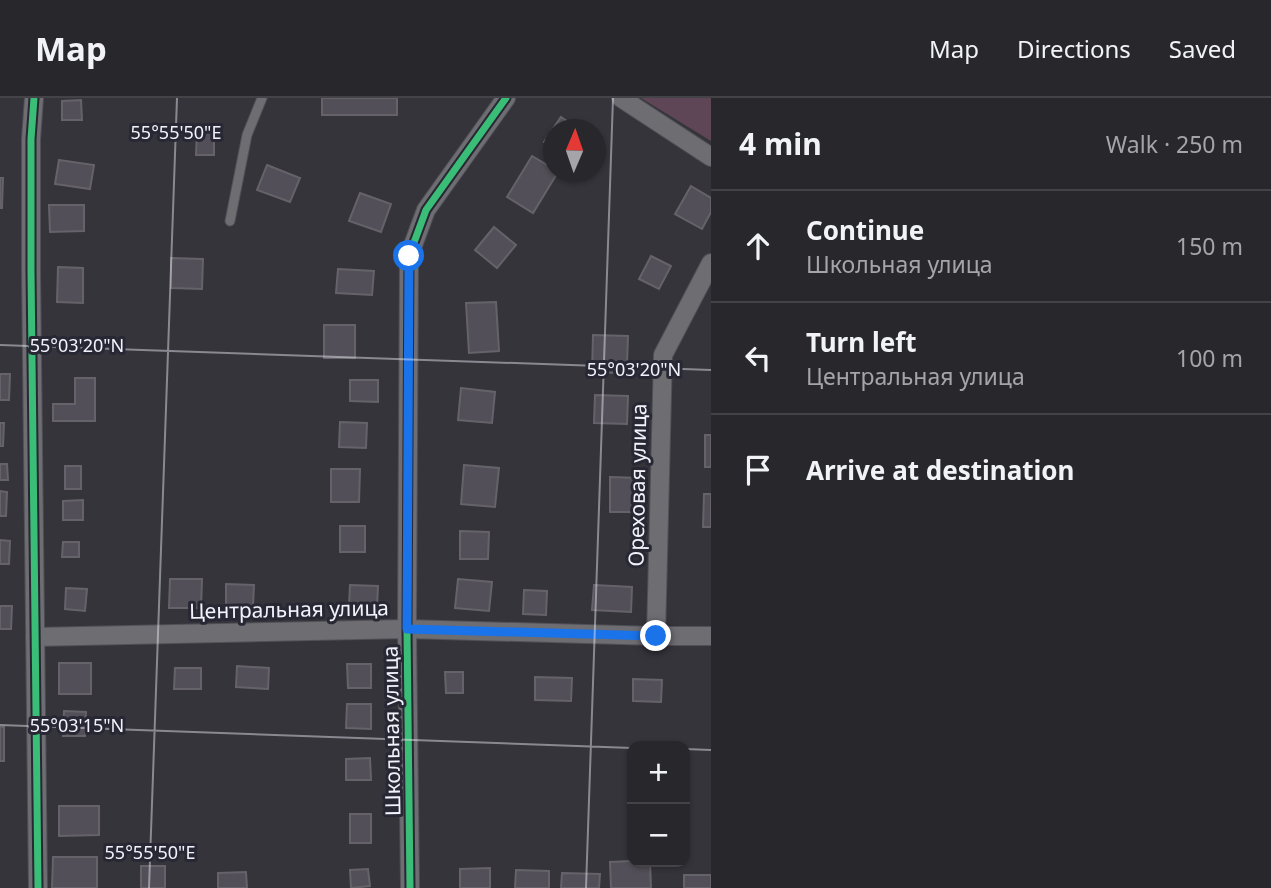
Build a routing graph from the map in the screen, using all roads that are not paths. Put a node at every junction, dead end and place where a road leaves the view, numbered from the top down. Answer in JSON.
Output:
{"nodes":[{"id":1,"x":34,"y":98,"type":"edge"},
{"id":2,"x":262,"y":98,"type":"edge"},
{"id":3,"x":506,"y":98,"type":"edge"},
{"id":4,"x":621,"y":98,"type":"edge"},
{"id":5,"x":711,"y":157,"type":"edge"},
{"id":6,"x":230,"y":221,"type":"dead end"},
{"id":7,"x":711,"y":263,"type":"edge"},
{"id":8,"x":407,"y":629,"type":"junction"},
{"id":9,"x":656,"y":636,"type":"junction"},
{"id":10,"x":711,"y":636,"type":"edge"},
{"id":11,"x":35,"y":637,"type":"junction"},
{"id":12,"x":38,"y":888,"type":"edge"},
{"id":13,"x":410,"y":888,"type":"edge"}],
"edges":[{"from":1,"to":11,"type":"street"},
{"from":2,"to":6,"type":"lane"},
{"from":3,"to":8,"type":"street","name":"Школьная улица"},
{"from":4,"to":5,"type":"street"},
{"from":7,"to":9,"type":"street","name":"Ореховая улица"},
{"from":8,"to":9,"type":"street","name":"Центральная улица"},
{"from":8,"to":11,"type":"street","name":"Центральная улица"},
{"from":8,"to":13,"type":"street","name":"Школьная улица"},
{"from":9,"to":10,"type":"street","name":"Центральная улица"},
{"from":11,"to":12,"type":"street"}]}
